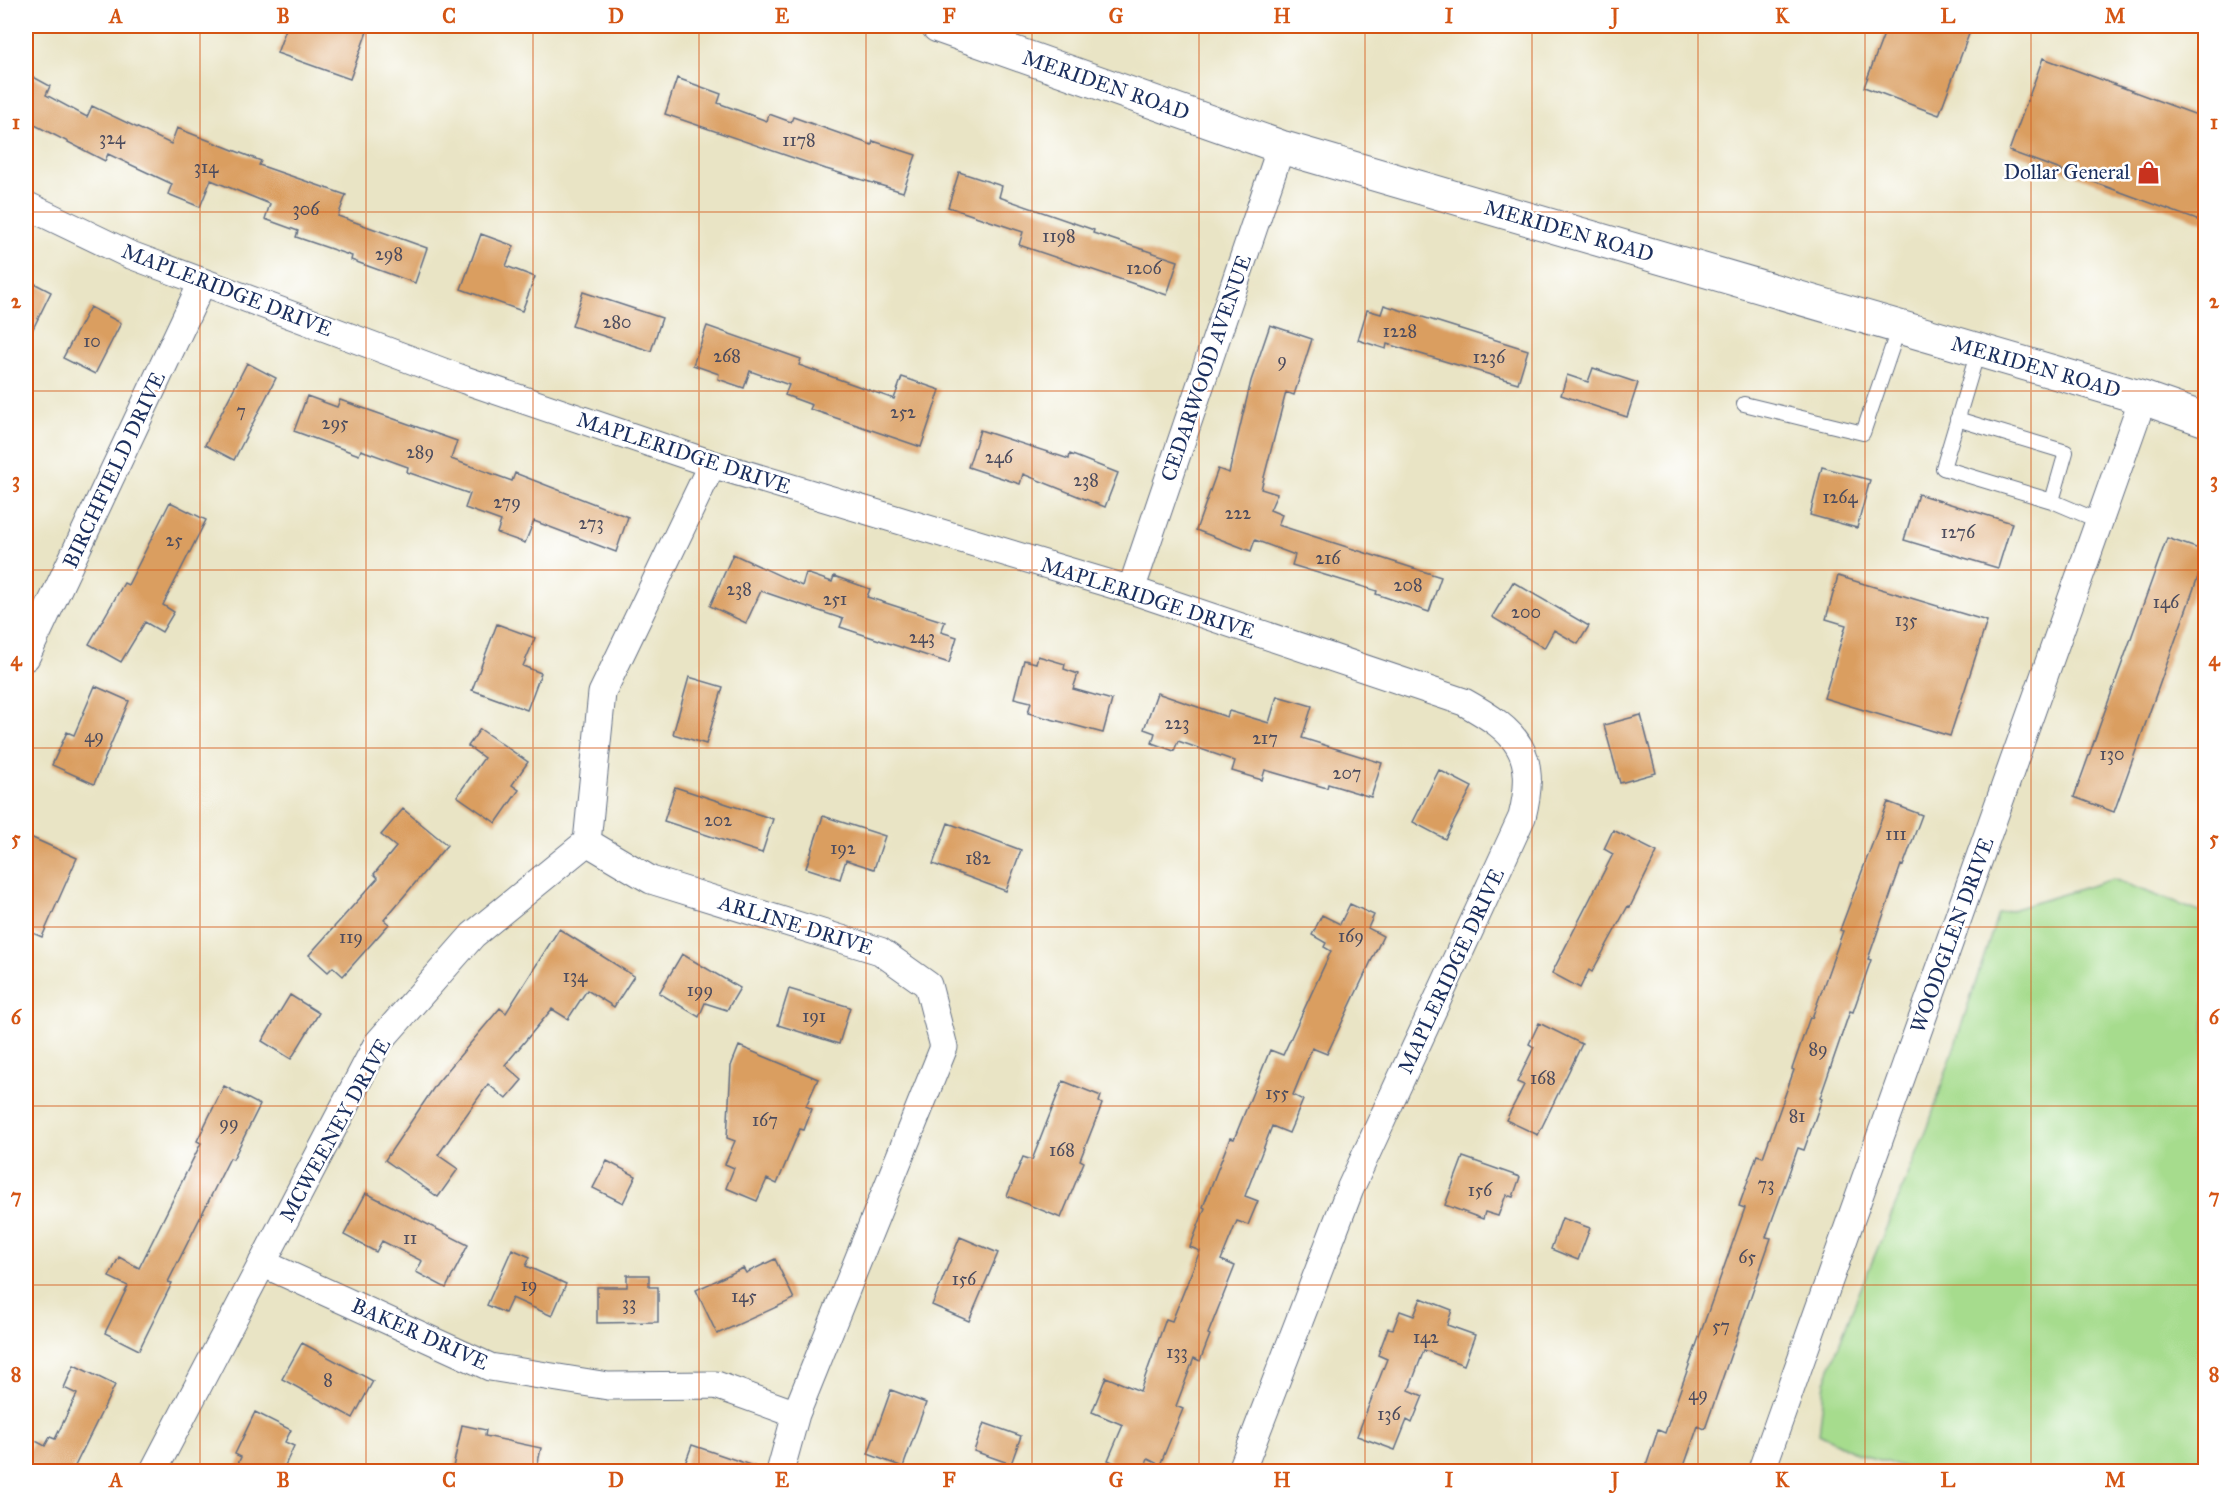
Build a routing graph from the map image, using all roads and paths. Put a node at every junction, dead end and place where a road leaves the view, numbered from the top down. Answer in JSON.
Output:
{"nodes":[{"id":1,"x":938,"y":26,"type":"edge"},
{"id":2,"x":1281,"y":147,"type":"junction"},
{"id":3,"x":26,"y":205,"type":"edge"},
{"id":4,"x":202,"y":283,"type":"junction"},
{"id":5,"x":1899,"y":327,"type":"junction"},
{"id":6,"x":1978,"y":351,"type":"junction"},
{"id":7,"x":2143,"y":398,"type":"junction"},
{"id":8,"x":1744,"y":404,"type":"dead end"},
{"id":9,"x":1957,"y":419,"type":"junction"},
{"id":10,"x":2205,"y":420,"type":"edge"},
{"id":11,"x":712,"y":464,"type":"junction"},
{"id":12,"x":2052,"y":501,"type":"junction"},
{"id":13,"x":2099,"y":521,"type":"junction"},
{"id":14,"x":1131,"y":590,"type":"junction"},
{"id":15,"x":26,"y":657,"type":"edge"},
{"id":16,"x":587,"y":842,"type":"junction"},
{"id":17,"x":262,"y":1263,"type":"junction"},
{"id":18,"x":796,"y":1414,"type":"junction"},
{"id":19,"x":153,"y":1472,"type":"edge"},
{"id":20,"x":780,"y":1472,"type":"edge"},
{"id":21,"x":1241,"y":1472,"type":"edge"},
{"id":22,"x":1761,"y":1472,"type":"edge"}],
"edges":[{"from":1,"to":2,"type":"main road","name":"MERIDEN ROAD"},
{"from":2,"to":5,"type":"main road","name":"MERIDEN ROAD"},
{"from":2,"to":14,"type":"street","name":"CEDARWOOD AVENUE"},
{"from":3,"to":4,"type":"street","name":"MAPLERIDGE DRIVE"},
{"from":4,"to":11,"type":"street","name":"MAPLERIDGE DRIVE"},
{"from":4,"to":15,"type":"street","name":"BIRCHFIELD DRIVE"},
{"from":5,"to":6,"type":"main road","name":"MERIDEN ROAD"},
{"from":5,"to":8,"type":"lane"},
{"from":6,"to":7,"type":"main road","name":"MERIDEN ROAD"},
{"from":6,"to":9,"type":"lane"},
{"from":7,"to":10,"type":"main road","name":"MERIDEN ROAD"},
{"from":7,"to":13,"type":"street","name":"WOODGLEN DRIVE"},
{"from":9,"to":12,"type":"lane"},
{"from":9,"to":12,"type":"lane"},
{"from":11,"to":14,"type":"street","name":"MAPLERIDGE DRIVE"},
{"from":11,"to":16,"type":"street"},
{"from":12,"to":13,"type":"lane"},
{"from":13,"to":22,"type":"street","name":"WOODGLEN DRIVE"},
{"from":14,"to":21,"type":"street","name":"MAPLERIDGE DRIVE"},
{"from":16,"to":17,"type":"street","name":"MCWEENEY DRIVE"},
{"from":16,"to":18,"type":"street","name":"ARLINE DRIVE"},
{"from":17,"to":18,"type":"street","name":"BAKER DRIVE"},
{"from":17,"to":19,"type":"street","name":"MCWEENEY DRIVE"},
{"from":18,"to":20,"type":"street","name":"ARLINE DRIVE"}]}
